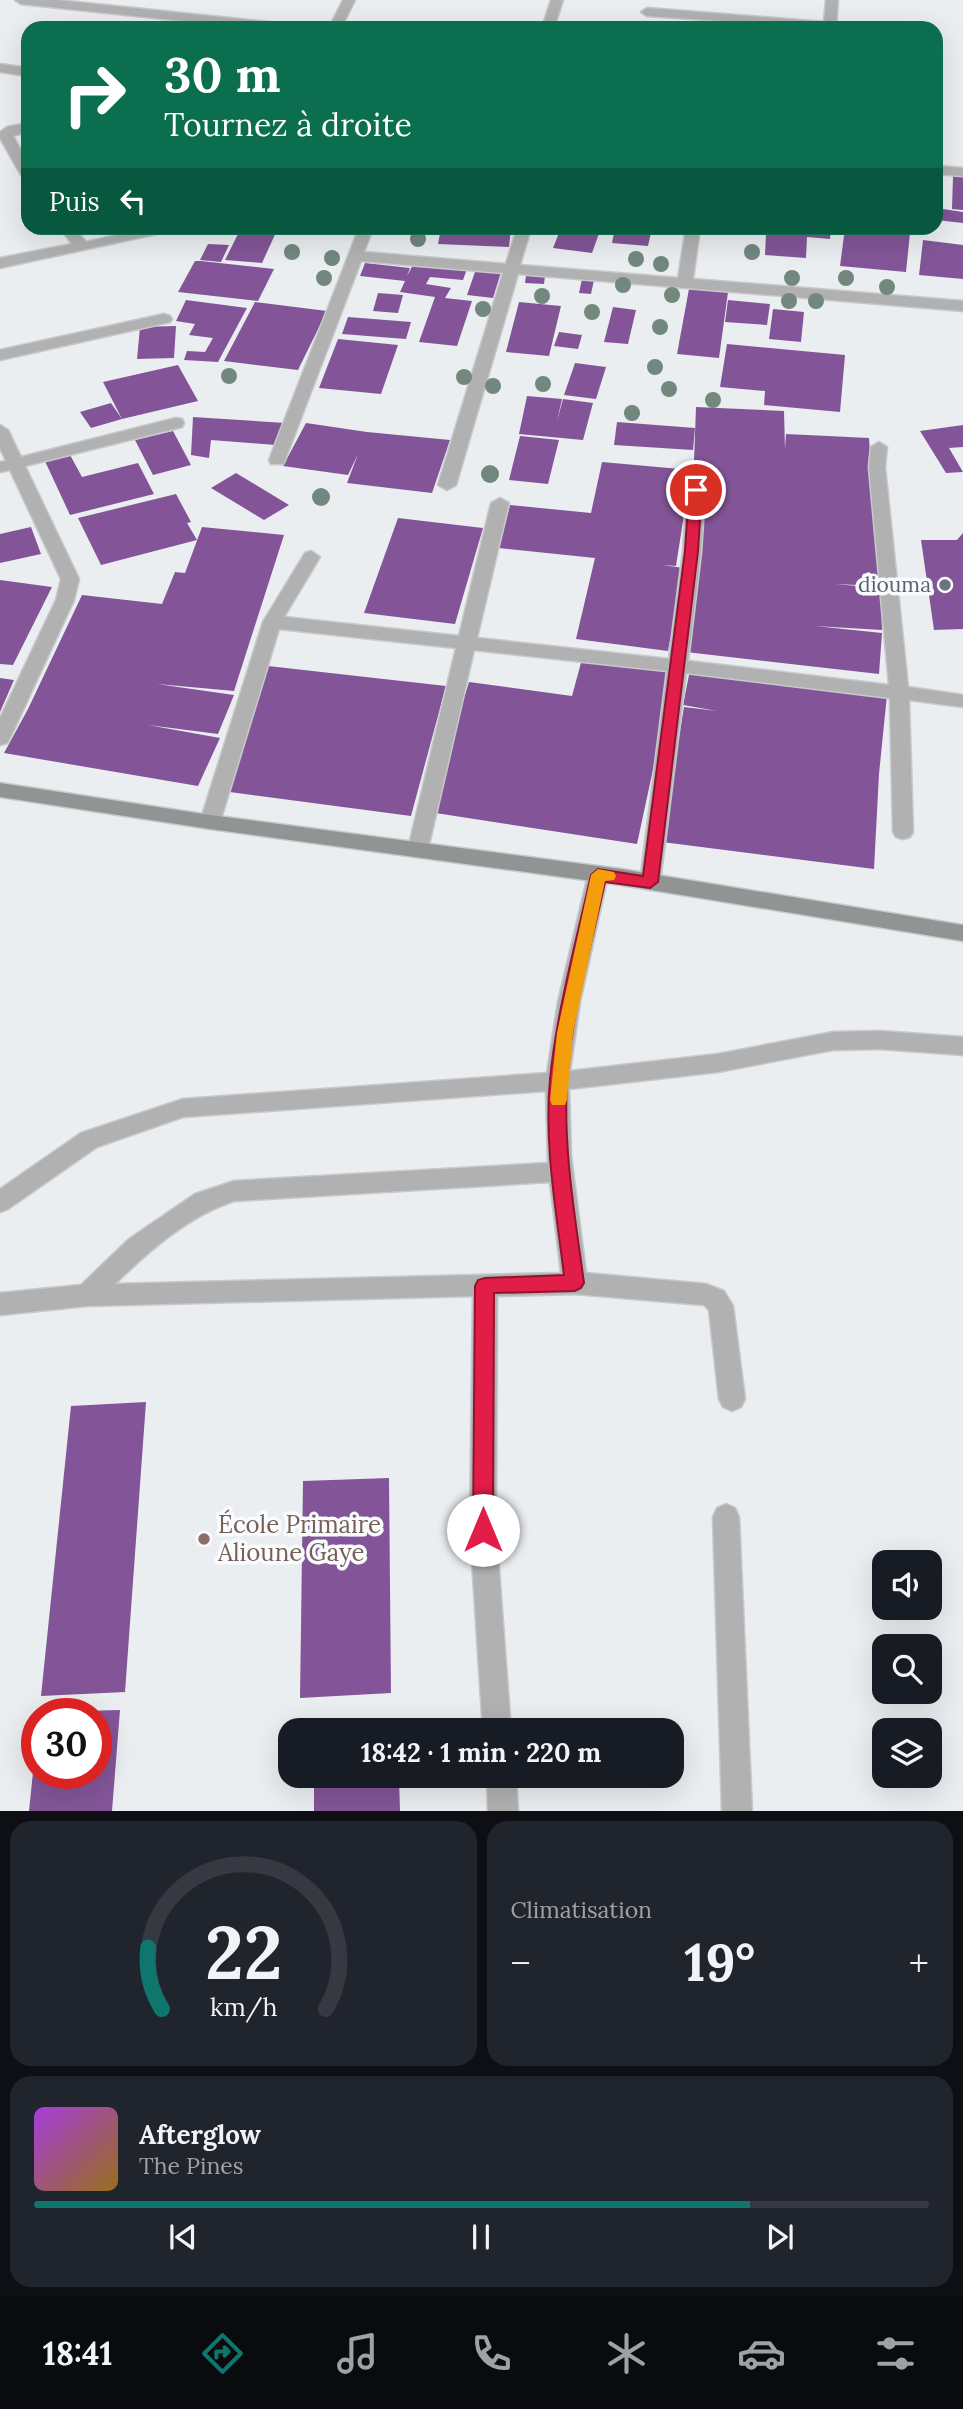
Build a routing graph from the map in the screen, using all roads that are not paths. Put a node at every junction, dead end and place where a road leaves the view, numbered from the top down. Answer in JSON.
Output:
{"nodes":[{"id":1,"x":21,"y":0,"type":"edge"},
{"id":2,"x":134,"y":0,"type":"edge"},
{"id":3,"x":349,"y":0,"type":"edge"},
{"id":4,"x":557,"y":0,"type":"edge"},
{"id":5,"x":832,"y":0,"type":"edge"},
{"id":6,"x":649,"y":6,"type":"edge"},
{"id":7,"x":121,"y":16,"type":"junction"},
{"id":8,"x":190,"y":21,"type":"edge"},
{"id":9,"x":338,"y":21,"type":"edge"},
{"id":10,"x":550,"y":21,"type":"edge"},
{"id":11,"x":778,"y":21,"type":"edge"},
{"id":12,"x":830,"y":21,"type":"edge"},
{"id":13,"x":0,"y":68,"type":"edge"},
{"id":14,"x":21,"y":71,"type":"edge"},
{"id":15,"x":21,"y":128,"type":"edge"},
{"id":16,"x":21,"y":162,"type":"edge"},
{"id":17,"x":943,"y":171,"type":"edge"},
{"id":18,"x":963,"y":172,"type":"edge"},
{"id":19,"x":73,"y":235,"type":"edge"},
{"id":20,"x":134,"y":235,"type":"edge"},
{"id":21,"x":363,"y":235,"type":"edge"},
{"id":22,"x":522,"y":235,"type":"edge"},
{"id":23,"x":692,"y":235,"type":"edge"},
{"id":24,"x":82,"y":247,"type":"junction"},
{"id":25,"x":355,"y":256,"type":"junction"},
{"id":26,"x":0,"y":263,"type":"edge"},
{"id":27,"x":513,"y":270,"type":"junction"},
{"id":28,"x":685,"y":284,"type":"junction"},
{"id":29,"x":963,"y":306,"type":"edge"},
{"id":30,"x":164,"y":319,"type":"dead end"},
{"id":31,"x":0,"y":355,"type":"edge"},
{"id":32,"x":176,"y":423,"type":"dead end"},
{"id":33,"x":0,"y":430,"type":"edge"},
{"id":34,"x":879,"y":447,"type":"dead end"},
{"id":35,"x":276,"y":460,"type":"dead end"},
{"id":36,"x":7,"y":466,"type":"edge"},
{"id":37,"x":447,"y":485,"type":"dead end"},
{"id":38,"x":696,"y":490,"type":"dead end"},
{"id":39,"x":500,"y":503,"type":"dead end"},
{"id":40,"x":312,"y":557,"type":"dead end"},
{"id":41,"x":272,"y":622,"type":"junction"},
{"id":42,"x":467,"y":645,"type":"junction"},
{"id":43,"x":678,"y":667,"type":"junction"},
{"id":44,"x":899,"y":695,"type":"junction"},
{"id":45,"x":963,"y":701,"type":"edge"},
{"id":46,"x":0,"y":738,"type":"edge"},
{"id":47,"x":0,"y":790,"type":"edge"},
{"id":48,"x":210,"y":822,"type":"junction"},
{"id":49,"x":903,"y":832,"type":"dead end"},
{"id":50,"x":418,"y":849,"type":"junction"},
{"id":51,"x":598,"y":875,"type":"junction"},
{"id":52,"x":650,"y":882,"type":"junction"},
{"id":53,"x":963,"y":933,"type":"edge"},
{"id":54,"x":963,"y":1046,"type":"edge"},
{"id":55,"x":558,"y":1081,"type":"junction"},
{"id":56,"x":559,"y":1172,"type":"junction"},
{"id":57,"x":0,"y":1202,"type":"edge"},
{"id":58,"x":575,"y":1283,"type":"junction"},
{"id":59,"x":485,"y":1286,"type":"junction"},
{"id":60,"x":87,"y":1295,"type":"junction"},
{"id":61,"x":0,"y":1304,"type":"edge"},
{"id":62,"x":732,"y":1399,"type":"dead end"},
{"id":63,"x":726,"y":1517,"type":"dead end"},
{"id":64,"x":496,"y":1718,"type":"edge"},
{"id":65,"x":502,"y":1788,"type":"edge"},
{"id":66,"x":503,"y":1811,"type":"edge"},
{"id":67,"x":737,"y":1811,"type":"edge"}],
"edges":[{"from":1,"to":7,"type":"street"},
{"from":2,"to":7,"type":"street"},
{"from":3,"to":9,"type":"street"},
{"from":4,"to":10,"type":"street"},
{"from":5,"to":12,"type":"street"},
{"from":6,"to":11,"type":"street"},
{"from":7,"to":8,"type":"street"},
{"from":13,"to":14,"type":"street"},
{"from":15,"to":16,"type":"street"},
{"from":17,"to":18,"type":"street"},
{"from":19,"to":24,"type":"street"},
{"from":20,"to":24,"type":"street"},
{"from":21,"to":25,"type":"street"},
{"from":22,"to":27,"type":"street"},
{"from":23,"to":28,"type":"street"},
{"from":24,"to":26,"type":"street"},
{"from":25,"to":27,"type":"street"},
{"from":25,"to":35,"type":"street"},
{"from":27,"to":28,"type":"street"},
{"from":27,"to":37,"type":"street"},
{"from":28,"to":29,"type":"street"},
{"from":30,"to":31,"type":"street"},
{"from":32,"to":36,"type":"street"},
{"from":33,"to":36,"type":"street"},
{"from":34,"to":44,"type":"street"},
{"from":36,"to":46,"type":"street"},
{"from":38,"to":43,"type":"street"},
{"from":39,"to":42,"type":"street"},
{"from":40,"to":41,"type":"street"},
{"from":41,"to":42,"type":"street"},
{"from":41,"to":48,"type":"street"},
{"from":42,"to":43,"type":"street"},
{"from":42,"to":50,"type":"street"},
{"from":43,"to":44,"type":"street"},
{"from":43,"to":52,"type":"street"},
{"from":44,"to":45,"type":"street"},
{"from":44,"to":49,"type":"street"},
{"from":47,"to":48,"type":"street"},
{"from":48,"to":50,"type":"street"},
{"from":50,"to":51,"type":"street"},
{"from":51,"to":52,"type":"street"},
{"from":51,"to":55,"type":"street"},
{"from":52,"to":53,"type":"street"},
{"from":54,"to":55,"type":"street"},
{"from":55,"to":56,"type":"street"},
{"from":55,"to":57,"type":"street"},
{"from":56,"to":58,"type":"street"},
{"from":56,"to":60,"type":"street"},
{"from":58,"to":59,"type":"street"},
{"from":58,"to":62,"type":"street"},
{"from":59,"to":60,"type":"street"},
{"from":59,"to":64,"type":"street"},
{"from":60,"to":61,"type":"street"},
{"from":63,"to":67,"type":"street"},
{"from":65,"to":66,"type":"street"}]}
